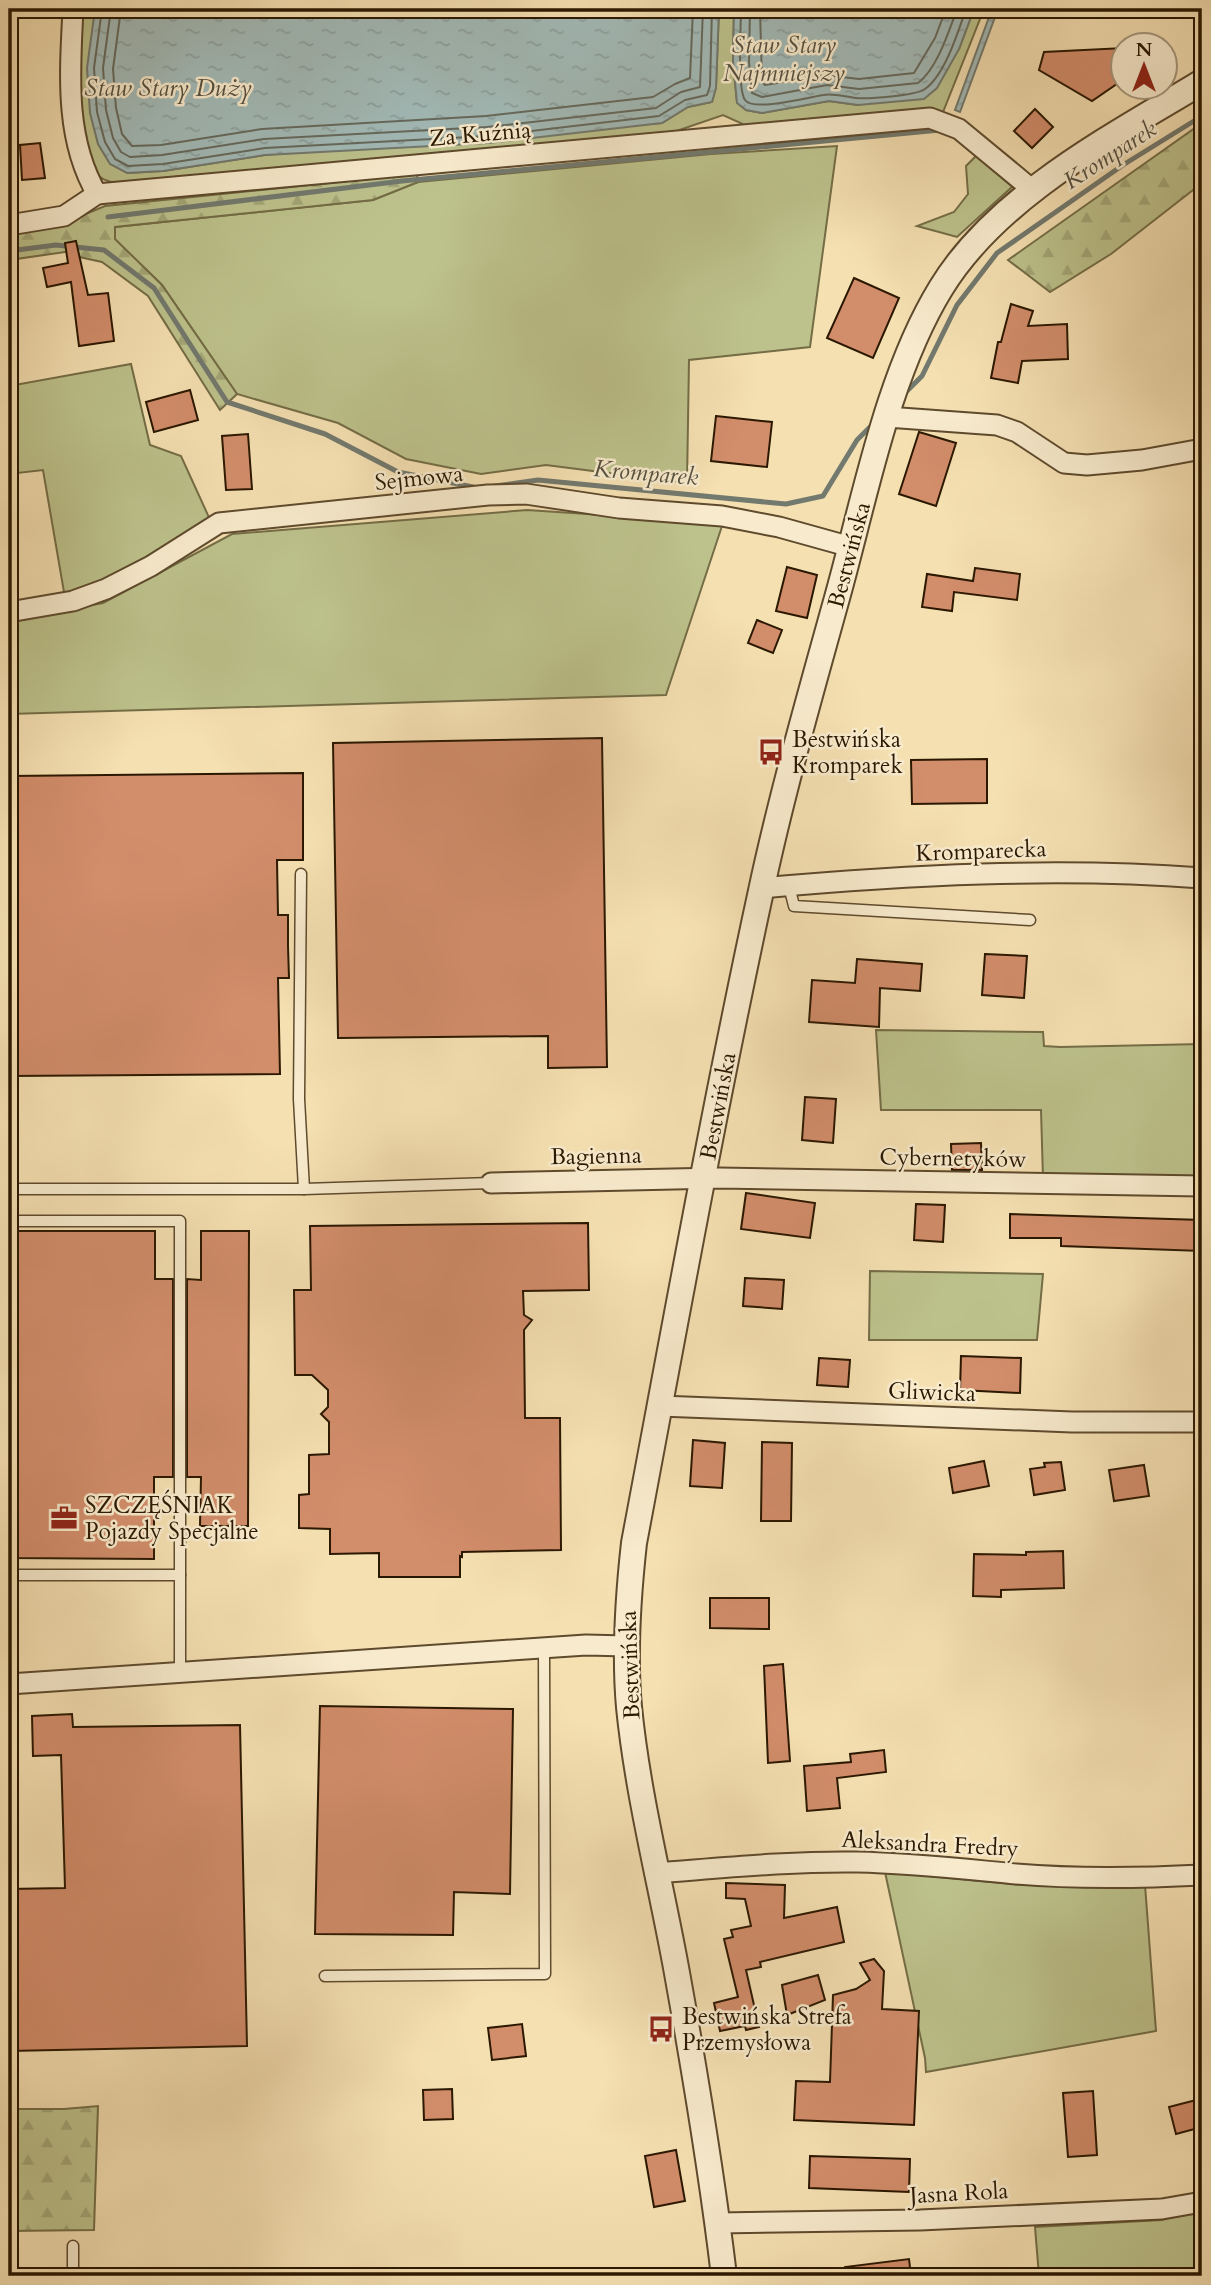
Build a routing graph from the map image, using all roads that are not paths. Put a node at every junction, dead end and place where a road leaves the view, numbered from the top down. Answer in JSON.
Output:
{"nodes":[{"id":1,"x":73,"y":9,"type":"edge"},
{"id":2,"x":1202,"y":82,"type":"edge"},
{"id":3,"x":1034,"y":191,"type":"junction"},
{"id":4,"x":97,"y":194,"type":"junction"},
{"id":5,"x":9,"y":226,"type":"edge"},
{"id":6,"x":887,"y":416,"type":"junction"},
{"id":7,"x":1202,"y":449,"type":"edge"},
{"id":8,"x":851,"y":547,"type":"junction"},
{"id":9,"x":9,"y":612,"type":"edge"},
{"id":10,"x":301,"y":874,"type":"dead end"},
{"id":11,"x":1202,"y":878,"type":"edge"},
{"id":12,"x":789,"y":886,"type":"junction"},
{"id":13,"x":761,"y":888,"type":"junction"},
{"id":14,"x":1030,"y":920,"type":"dead end"},
{"id":15,"x":703,"y":1180,"type":"junction"},
{"id":16,"x":491,"y":1183,"type":"joint"},
{"id":17,"x":1202,"y":1186,"type":"edge"},
{"id":18,"x":14,"y":1189,"type":"dead end"},
{"id":19,"x":304,"y":1189,"type":"junction"},
{"id":20,"x":9,"y":1221,"type":"edge"},
{"id":21,"x":660,"y":1406,"type":"junction"},
{"id":22,"x":1202,"y":1422,"type":"edge"},
{"id":23,"x":9,"y":1575,"type":"edge"},
{"id":24,"x":180,"y":1576,"type":"junction"},
{"id":25,"x":627,"y":1646,"type":"junction"},
{"id":26,"x":544,"y":1648,"type":"junction"},
{"id":27,"x":180,"y":1672,"type":"junction"},
{"id":28,"x":9,"y":1684,"type":"edge"},
{"id":29,"x":655,"y":1873,"type":"junction"},
{"id":30,"x":1202,"y":1875,"type":"edge"},
{"id":31,"x":325,"y":1976,"type":"dead end"},
{"id":32,"x":1202,"y":2202,"type":"edge"},
{"id":33,"x":718,"y":2223,"type":"junction"},
{"id":34,"x":73,"y":2246,"type":"dead end"},
{"id":35,"x":73,"y":2276,"type":"edge"},
{"id":36,"x":724,"y":2276,"type":"edge"}],
"edges":[{"from":1,"to":4,"type":"street"},
{"from":2,"to":3,"type":"street","name":"Bestwińska"},
{"from":3,"to":4,"type":"street","name":"Za Kuźnią"},
{"from":3,"to":6,"type":"street","name":"Bestwińska"},
{"from":4,"to":5,"type":"street"},
{"from":6,"to":7,"type":"street"},
{"from":6,"to":8,"type":"street","name":"Bestwińska"},
{"from":8,"to":9,"type":"street","name":"Sejmowa"},
{"from":8,"to":13,"type":"street","name":"Bestwińska"},
{"from":10,"to":19,"type":"lane"},
{"from":11,"to":12,"type":"street","name":"Kromparecka"},
{"from":12,"to":13,"type":"street","name":"Kromparecka"},
{"from":12,"to":14,"type":"lane"},
{"from":13,"to":15,"type":"street","name":"Bestwińska"},
{"from":15,"to":16,"type":"street","name":"Bagienna"},
{"from":15,"to":17,"type":"street","name":"Cybernetyków"},
{"from":15,"to":21,"type":"street","name":"Bestwińska"},
{"from":16,"to":19,"type":"lane"},
{"from":18,"to":19,"type":"lane"},
{"from":20,"to":24,"type":"lane"},
{"from":21,"to":22,"type":"street","name":"Gliwicka"},
{"from":21,"to":25,"type":"street","name":"Bestwińska"},
{"from":23,"to":24,"type":"lane"},
{"from":24,"to":27,"type":"lane"},
{"from":25,"to":26,"type":"street"},
{"from":25,"to":29,"type":"street","name":"Bestwińska"},
{"from":26,"to":27,"type":"street"},
{"from":26,"to":31,"type":"lane"},
{"from":27,"to":28,"type":"street"},
{"from":29,"to":30,"type":"street","name":"Aleksandra Fredry"},
{"from":29,"to":33,"type":"street","name":"Bestwińska"},
{"from":32,"to":33,"type":"street","name":"Jasna Rola"},
{"from":33,"to":36,"type":"street","name":"Bestwińska"},
{"from":34,"to":35,"type":"lane"}]}
